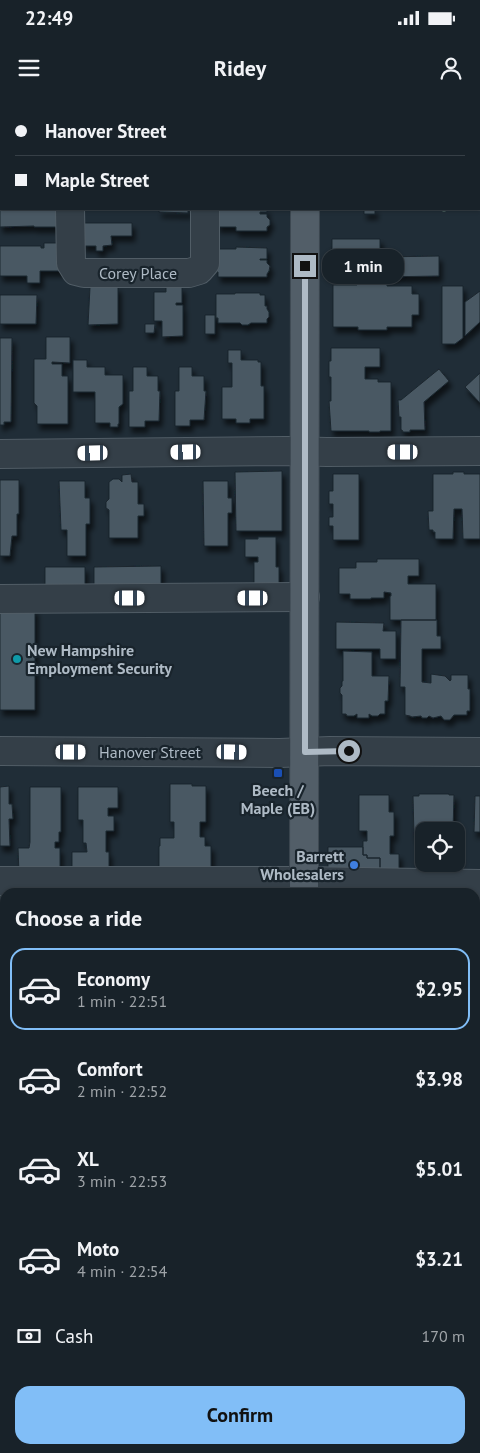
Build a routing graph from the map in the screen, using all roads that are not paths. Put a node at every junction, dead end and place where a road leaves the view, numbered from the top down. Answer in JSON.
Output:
{"nodes":[{"id":1,"x":70,"y":210,"type":"edge"},
{"id":2,"x":206,"y":210,"type":"edge"},
{"id":3,"x":305,"y":210,"type":"edge"},
{"id":4,"x":480,"y":451,"type":"edge"},
{"id":5,"x":304,"y":452,"type":"junction"},
{"id":6,"x":0,"y":454,"type":"edge"},
{"id":7,"x":304,"y":597,"type":"junction"},
{"id":8,"x":0,"y":599,"type":"edge"},
{"id":9,"x":0,"y":751,"type":"edge"},
{"id":10,"x":305,"y":752,"type":"junction"},
{"id":11,"x":480,"y":752,"type":"edge"},
{"id":12,"x":0,"y":881,"type":"edge"},
{"id":13,"x":480,"y":884,"type":"edge"},
{"id":14,"x":304,"y":886,"type":"edge"}],
"edges":[{"from":1,"to":2,"type":"street","name":"Corey Place"},
{"from":3,"to":5,"type":"main road"},
{"from":4,"to":5,"type":"street"},
{"from":5,"to":6,"type":"street"},
{"from":5,"to":7,"type":"main road"},
{"from":7,"to":8,"type":"street"},
{"from":7,"to":10,"type":"main road"},
{"from":9,"to":10,"type":"street","name":"Hanover Street"},
{"from":10,"to":11,"type":"street","name":"Hanover Street"},
{"from":10,"to":14,"type":"main road"},
{"from":12,"to":14,"type":"street"},
{"from":13,"to":14,"type":"street"}]}
